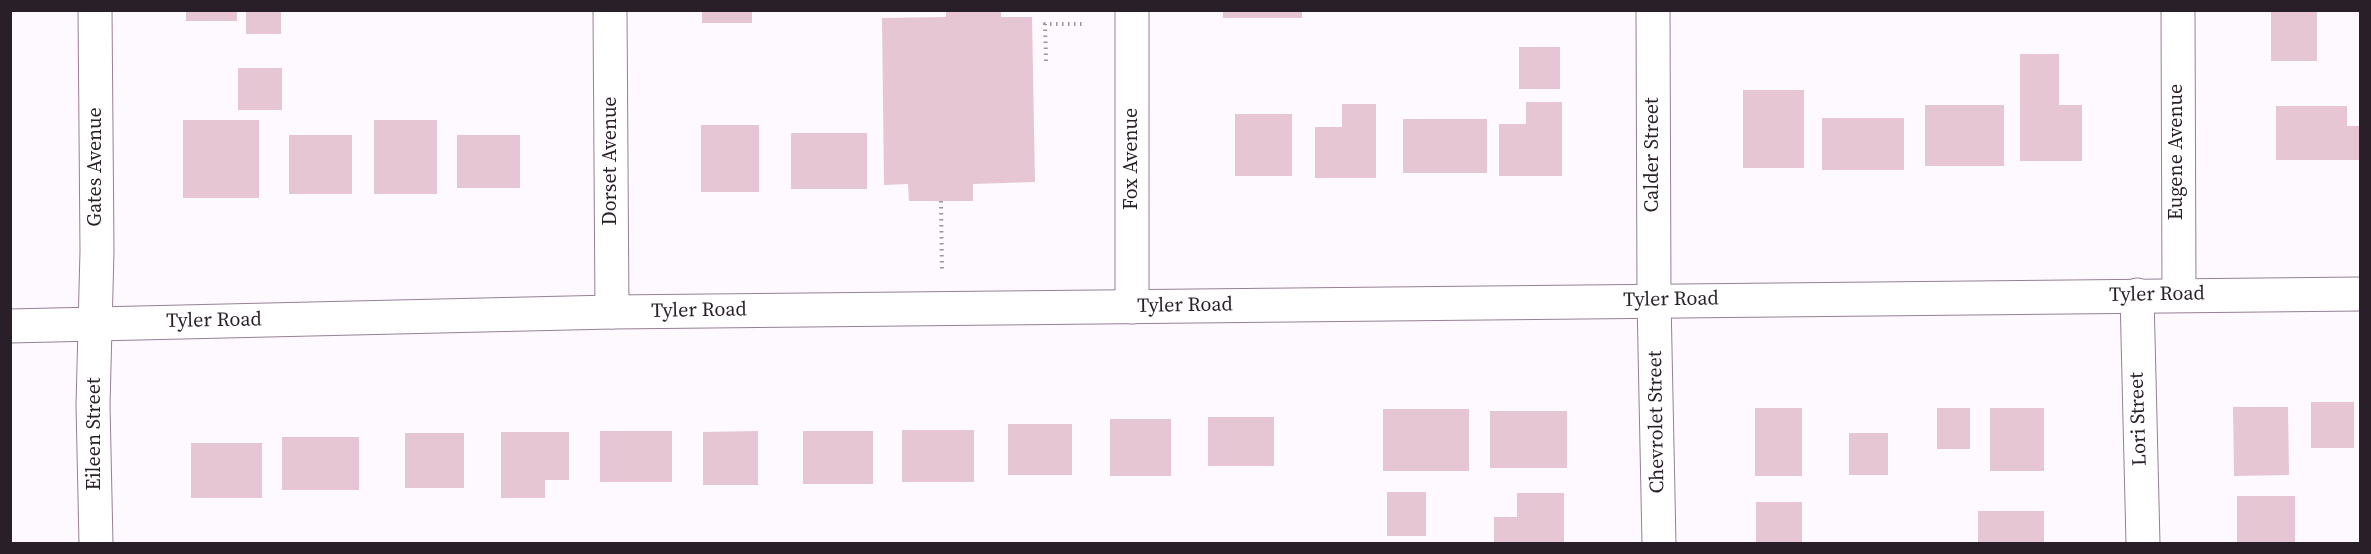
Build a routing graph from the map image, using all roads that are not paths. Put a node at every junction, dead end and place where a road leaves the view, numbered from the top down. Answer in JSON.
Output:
{"nodes":[{"id":1,"x":95,"y":10,"type":"edge"},
{"id":2,"x":610,"y":10,"type":"edge"},
{"id":3,"x":1132,"y":10,"type":"edge"},
{"id":4,"x":1653,"y":10,"type":"edge"},
{"id":5,"x":2178,"y":10,"type":"edge"},
{"id":6,"x":2179,"y":294,"type":"junction"},
{"id":7,"x":2361,"y":294,"type":"edge"},
{"id":8,"x":2137,"y":295,"type":"junction"},
{"id":9,"x":1654,"y":300,"type":"junction"},
{"id":10,"x":1132,"y":307,"type":"junction"},
{"id":11,"x":612,"y":312,"type":"junction"},
{"id":12,"x":96,"y":324,"type":"junction"},
{"id":13,"x":10,"y":326,"type":"edge"},
{"id":14,"x":96,"y":543,"type":"edge"},
{"id":15,"x":1659,"y":543,"type":"edge"},
{"id":16,"x":2143,"y":543,"type":"edge"}],
"edges":[{"from":1,"to":12,"type":"street","name":"Gates Avenue"},
{"from":2,"to":11,"type":"street","name":"Dorset Avenue"},
{"from":3,"to":10,"type":"street","name":"Fox Avenue"},
{"from":4,"to":9,"type":"street","name":"Calder Street"},
{"from":5,"to":6,"type":"street","name":"Eugene Avenue"},
{"from":6,"to":7,"type":"street","name":"Tyler Road"},
{"from":6,"to":8,"type":"street","name":"Tyler Road"},
{"from":8,"to":9,"type":"street","name":"Tyler Road"},
{"from":8,"to":16,"type":"street","name":"Lori Street"},
{"from":9,"to":10,"type":"street","name":"Tyler Road"},
{"from":9,"to":15,"type":"street","name":"Chevrolet Street"},
{"from":10,"to":11,"type":"street","name":"Tyler Road"},
{"from":11,"to":12,"type":"street","name":"Tyler Road"},
{"from":12,"to":13,"type":"street","name":"Tyler Road"},
{"from":12,"to":14,"type":"street","name":"Eileen Street"}]}
